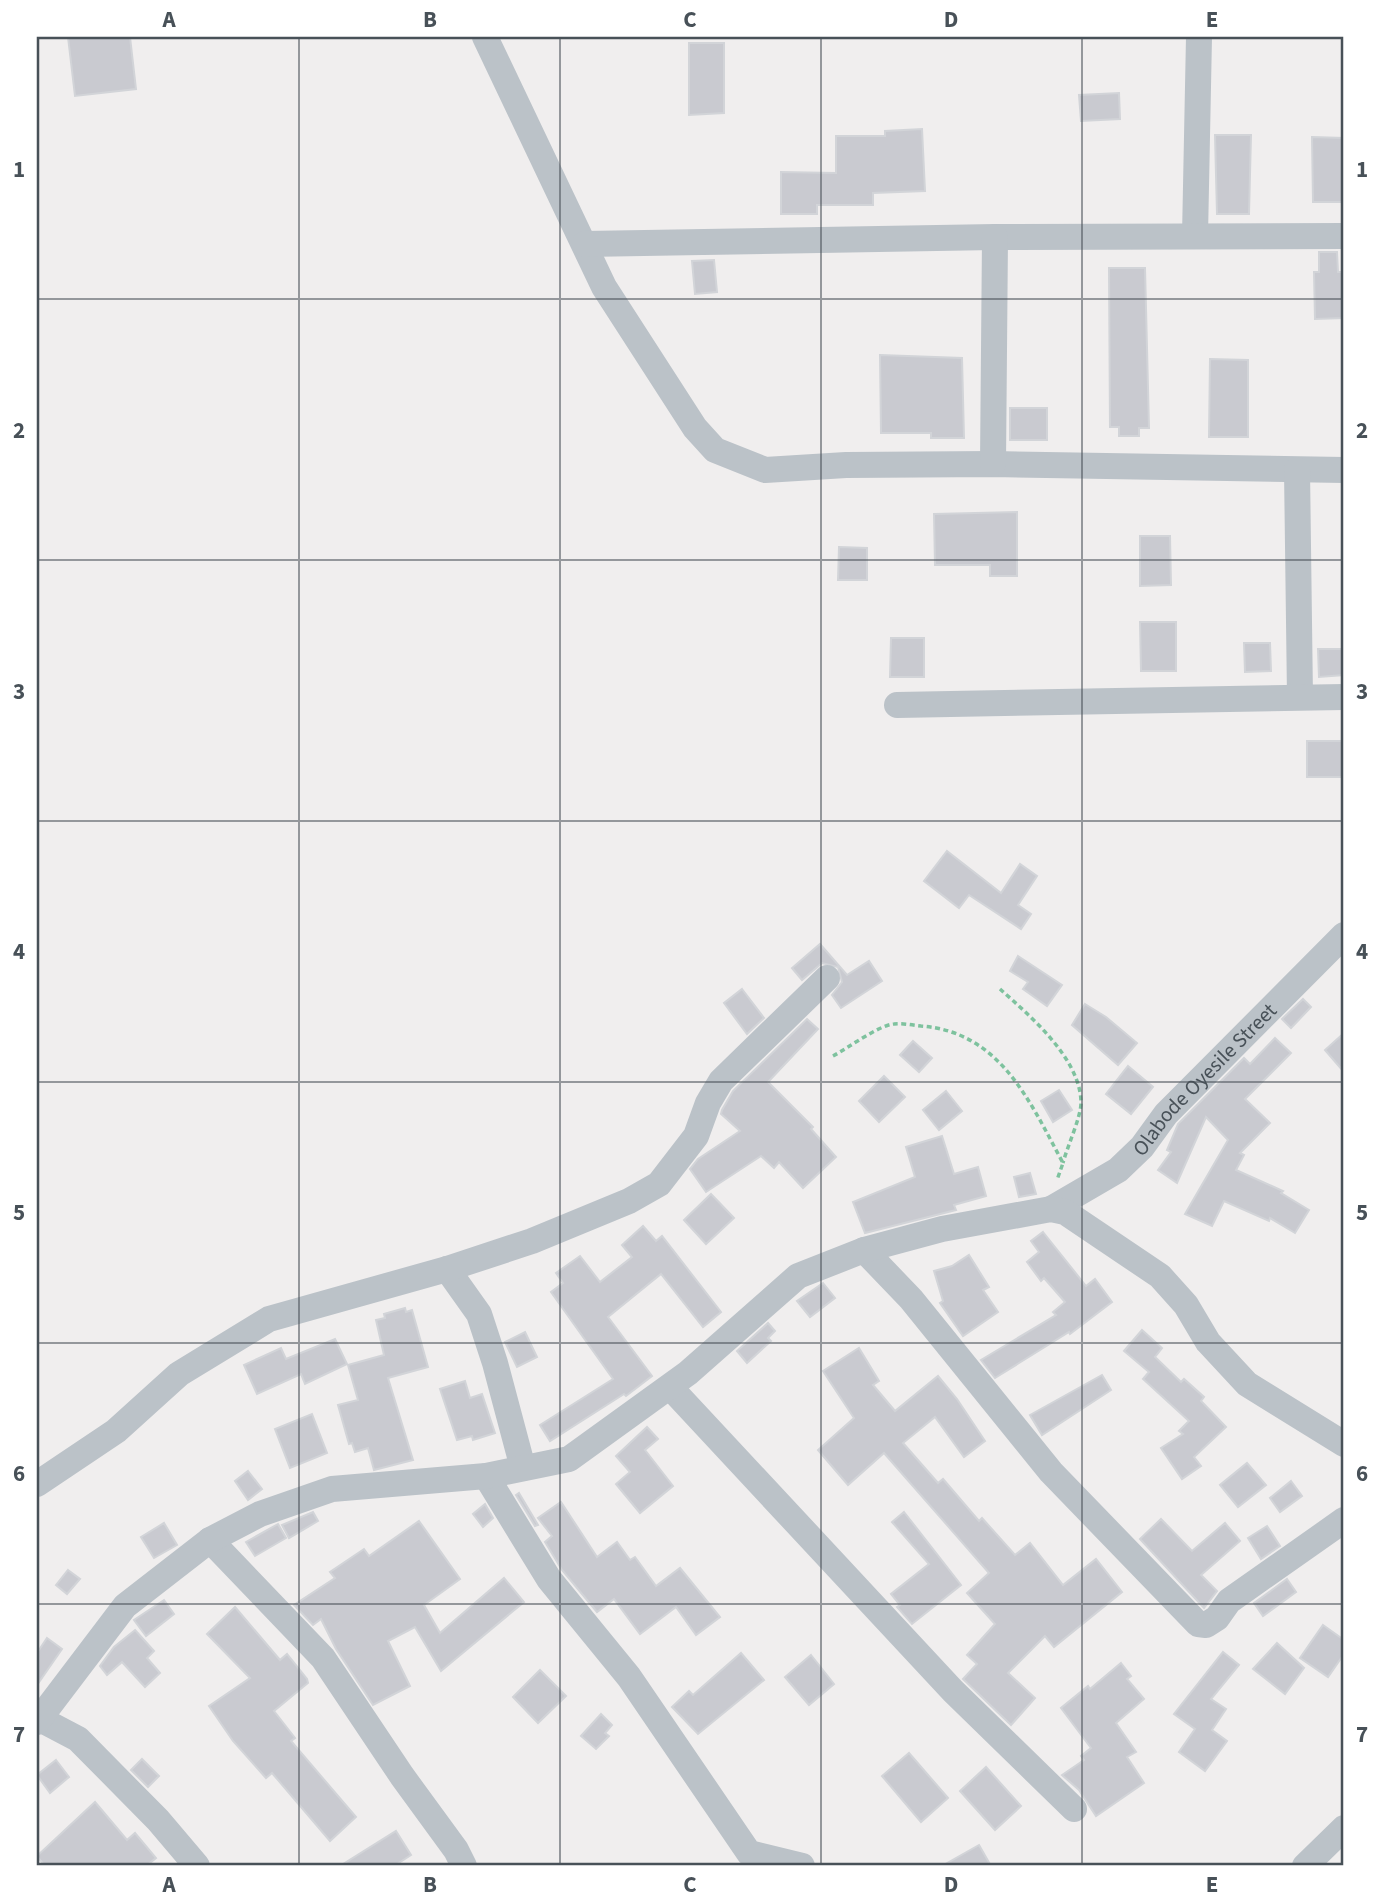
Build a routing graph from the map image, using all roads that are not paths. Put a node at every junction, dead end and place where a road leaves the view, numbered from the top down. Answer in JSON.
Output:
{"nodes":[{"id":1,"x":485,"y":37,"type":"edge"},
{"id":2,"x":1199,"y":37,"type":"edge"},
{"id":3,"x":1195,"y":236,"type":"junction"},
{"id":4,"x":1344,"y":236,"type":"edge"},
{"id":5,"x":995,"y":237,"type":"junction"},
{"id":6,"x":585,"y":244,"type":"junction"},
{"id":7,"x":993,"y":464,"type":"junction"},
{"id":8,"x":1297,"y":470,"type":"junction"},
{"id":9,"x":1344,"y":470,"type":"edge"},
{"id":10,"x":1344,"y":697,"type":"edge"},
{"id":11,"x":1300,"y":698,"type":"junction"},
{"id":12,"x":897,"y":705,"type":"dead end"},
{"id":13,"x":1344,"y":935,"type":"edge"},
{"id":14,"x":827,"y":978,"type":"dead end"},
{"id":15,"x":1051,"y":1209,"type":"junction"},
{"id":16,"x":864,"y":1250,"type":"junction"},
{"id":17,"x":447,"y":1269,"type":"junction"},
{"id":18,"x":670,"y":1387,"type":"junction"},
{"id":19,"x":1344,"y":1444,"type":"edge"},
{"id":20,"x":523,"y":1468,"type":"junction"},
{"id":21,"x":486,"y":1476,"type":"junction"},
{"id":22,"x":37,"y":1484,"type":"edge"},
{"id":23,"x":1344,"y":1520,"type":"edge"},
{"id":24,"x":210,"y":1540,"type":"junction"},
{"id":25,"x":38,"y":1721,"type":"edge"},
{"id":26,"x":1074,"y":1809,"type":"dead end"},
{"id":27,"x":1344,"y":1828,"type":"edge"},
{"id":28,"x":197,"y":1866,"type":"edge"},
{"id":29,"x":464,"y":1866,"type":"edge"},
{"id":30,"x":802,"y":1866,"type":"edge"},
{"id":31,"x":1305,"y":1866,"type":"edge"}],
"edges":[{"from":1,"to":6,"type":"street"},
{"from":2,"to":3,"type":"street"},
{"from":3,"to":4,"type":"street"},
{"from":3,"to":5,"type":"street"},
{"from":5,"to":6,"type":"street"},
{"from":5,"to":7,"type":"street"},
{"from":6,"to":7,"type":"street"},
{"from":7,"to":8,"type":"street"},
{"from":8,"to":9,"type":"street"},
{"from":8,"to":11,"type":"street"},
{"from":10,"to":11,"type":"street"},
{"from":11,"to":12,"type":"street"},
{"from":13,"to":15,"type":"street","name":"Olabode Oyesile Street"},
{"from":14,"to":17,"type":"street"},
{"from":15,"to":16,"type":"street","name":"Olabode Oyesile Street"},
{"from":15,"to":19,"type":"street"},
{"from":16,"to":18,"type":"street","name":"Olabode Oyesile Street"},
{"from":16,"to":23,"type":"street"},
{"from":17,"to":20,"type":"street"},
{"from":17,"to":22,"type":"street"},
{"from":18,"to":20,"type":"street","name":"Olabode Oyesile Street"},
{"from":18,"to":26,"type":"street"},
{"from":20,"to":21,"type":"street","name":"Olabode Oyesile Street"},
{"from":21,"to":24,"type":"street","name":"Olabode Oyesile Street"},
{"from":21,"to":30,"type":"street"},
{"from":24,"to":25,"type":"street","name":"Olabode Oyesile Street"},
{"from":24,"to":29,"type":"street"},
{"from":25,"to":28,"type":"street"},
{"from":27,"to":31,"type":"street"}]}
